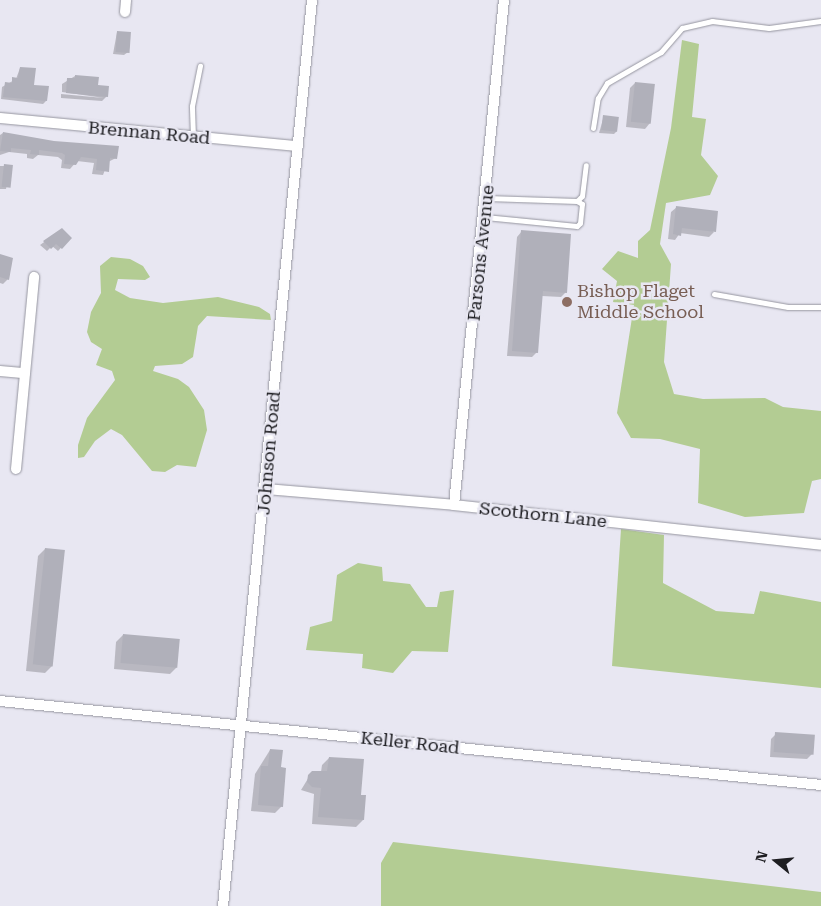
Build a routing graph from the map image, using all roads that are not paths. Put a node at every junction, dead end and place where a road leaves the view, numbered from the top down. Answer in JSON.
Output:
{"nodes":[{"id":1,"x":126,"y":0,"type":"edge"},
{"id":2,"x":312,"y":0,"type":"edge"},
{"id":3,"x":504,"y":0,"type":"edge"},
{"id":4,"x":125,"y":12,"type":"dead end"},
{"id":5,"x":821,"y":21,"type":"edge"},
{"id":6,"x":200,"y":66,"type":"dead end"},
{"id":7,"x":0,"y":118,"type":"edge"},
{"id":8,"x":593,"y":128,"type":"dead end"},
{"id":9,"x":193,"y":137,"type":"junction"},
{"id":10,"x":298,"y":146,"type":"junction"},
{"id":11,"x":586,"y":165,"type":"dead end"},
{"id":12,"x":487,"y":198,"type":"junction"},
{"id":13,"x":577,"y":201,"type":"junction"},
{"id":14,"x":485,"y":217,"type":"junction"},
{"id":15,"x":34,"y":276,"type":"dead end"},
{"id":16,"x":714,"y":294,"type":"dead end"},
{"id":17,"x":821,"y":307,"type":"edge"},
{"id":18,"x":0,"y":371,"type":"edge"},
{"id":19,"x":25,"y":373,"type":"junction"},
{"id":20,"x":16,"y":469,"type":"dead end"},
{"id":21,"x":265,"y":489,"type":"junction"},
{"id":22,"x":454,"y":505,"type":"junction"},
{"id":23,"x":821,"y":545,"type":"edge"},
{"id":24,"x":0,"y":701,"type":"edge"},
{"id":25,"x":242,"y":726,"type":"junction"},
{"id":26,"x":821,"y":785,"type":"edge"},
{"id":27,"x":223,"y":906,"type":"edge"}],
"edges":[{"from":1,"to":4,"type":"street"},
{"from":2,"to":10,"type":"street","name":"Johnson Road"},
{"from":3,"to":12,"type":"street","name":"Parsons Avenue"},
{"from":5,"to":8,"type":"lane"},
{"from":6,"to":9,"type":"lane"},
{"from":7,"to":9,"type":"street","name":"Brennan Road"},
{"from":9,"to":10,"type":"street","name":"Brennan Road"},
{"from":10,"to":21,"type":"street","name":"Johnson Road"},
{"from":11,"to":13,"type":"lane"},
{"from":12,"to":13,"type":"lane"},
{"from":12,"to":14,"type":"street","name":"Parsons Avenue"},
{"from":13,"to":14,"type":"lane"},
{"from":14,"to":22,"type":"street","name":"Parsons Avenue"},
{"from":15,"to":19,"type":"street"},
{"from":16,"to":17,"type":"lane"},
{"from":18,"to":19,"type":"street"},
{"from":19,"to":20,"type":"street"},
{"from":21,"to":22,"type":"street","name":"Scothorn Lane"},
{"from":21,"to":25,"type":"street","name":"Johnson Road"},
{"from":22,"to":23,"type":"street","name":"Scothorn Lane"},
{"from":24,"to":25,"type":"street","name":"Keller Road"},
{"from":25,"to":26,"type":"street","name":"Keller Road"},
{"from":25,"to":27,"type":"street","name":"Johnson Road"}]}
